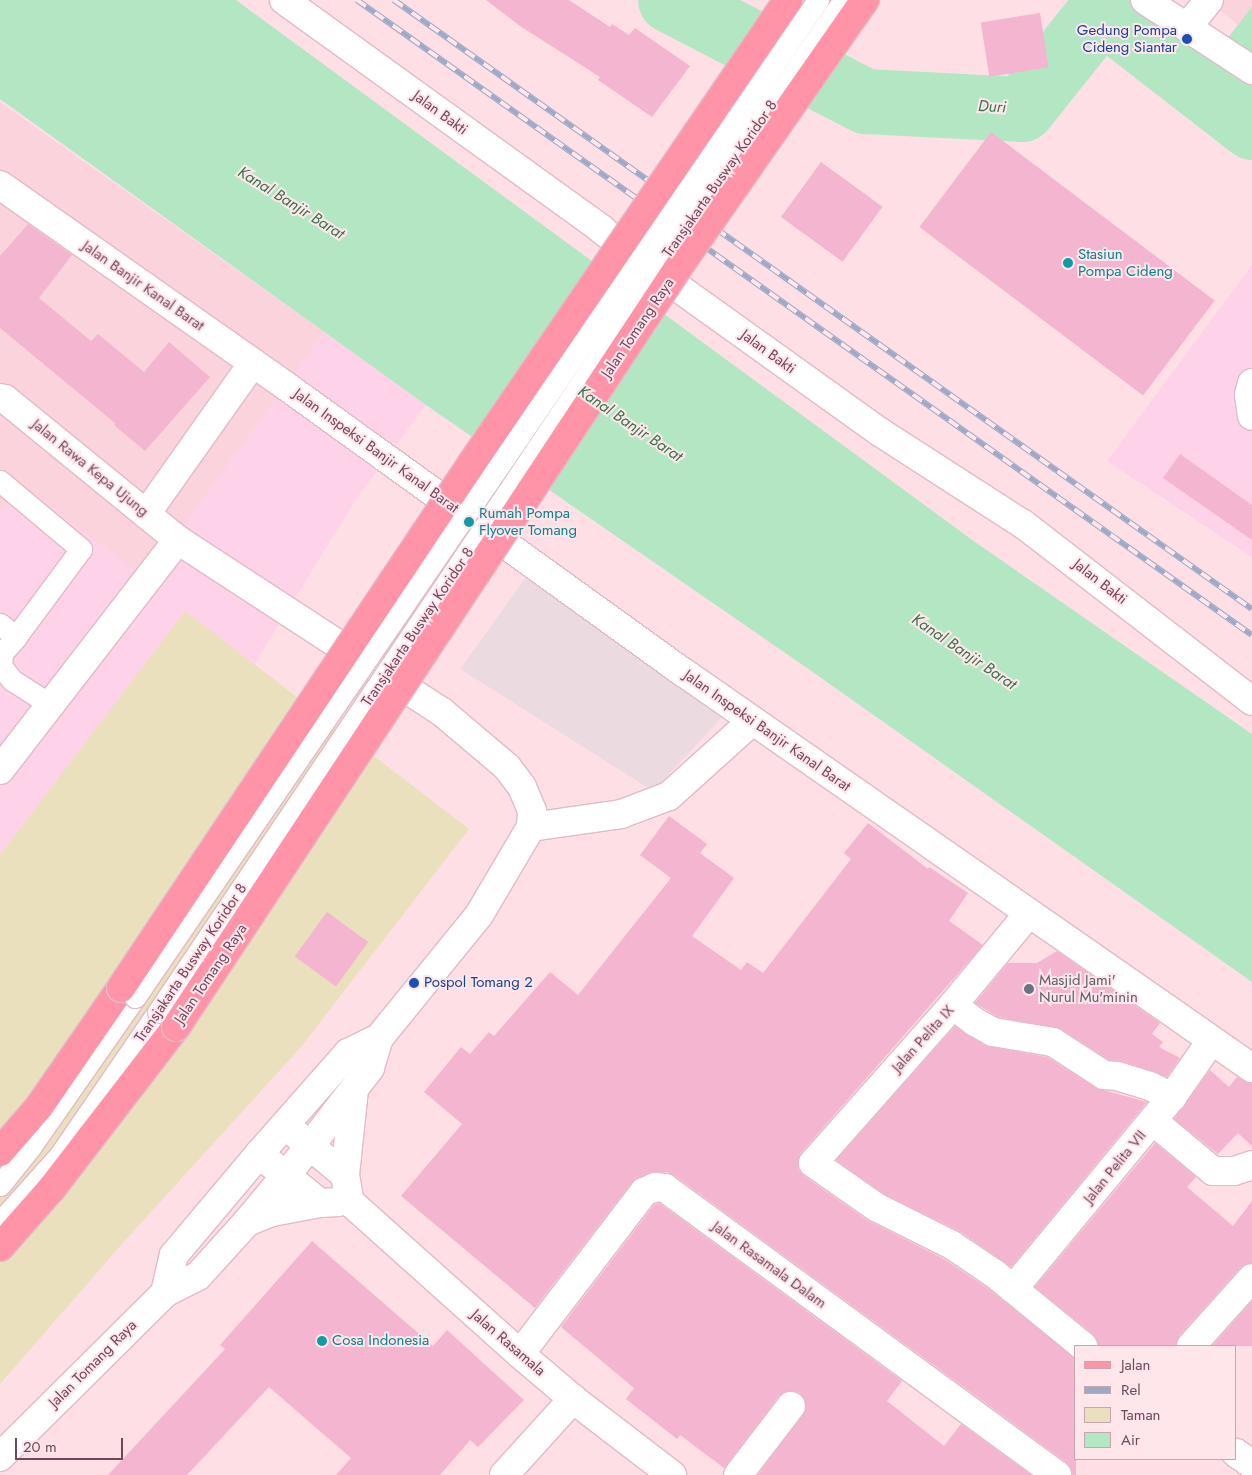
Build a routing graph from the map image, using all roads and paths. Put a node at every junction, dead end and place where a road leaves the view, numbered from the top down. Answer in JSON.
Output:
{"nodes":[{"id":1,"x":284,"y":0,"type":"edge"},
{"id":2,"x":788,"y":0,"type":"edge"},
{"id":3,"x":818,"y":0,"type":"edge"},
{"id":4,"x":844,"y":0,"type":"edge"},
{"id":5,"x":866,"y":0,"type":"edge"},
{"id":6,"x":1145,"y":0,"type":"edge"},
{"id":7,"x":1209,"y":0,"type":"edge"},
{"id":8,"x":1188,"y":26,"type":"junction"},
{"id":9,"x":1252,"y":70,"type":"edge"},
{"id":10,"x":0,"y":186,"type":"edge"},
{"id":11,"x":253,"y":363,"type":"junction"},
{"id":12,"x":1252,"y":383,"type":"edge"},
{"id":13,"x":286,"y":386,"type":"joint"},
{"id":14,"x":0,"y":398,"type":"edge"},
{"id":15,"x":1252,"y":416,"type":"edge"},
{"id":16,"x":0,"y":481,"type":"edge"},
{"id":17,"x":146,"y":514,"type":"junction"},
{"id":18,"x":178,"y":540,"type":"junction"},
{"id":19,"x":8,"y":631,"type":"edge"},
{"id":20,"x":1252,"y":701,"type":"edge"},
{"id":21,"x":51,"y":705,"type":"junction"},
{"id":22,"x":752,"y":721,"type":"junction"},
{"id":23,"x":0,"y":770,"type":"edge"},
{"id":24,"x":531,"y":827,"type":"junction"},
{"id":25,"x":1029,"y":913,"type":"junction"},
{"id":26,"x":128,"y":993,"type":"junction"},
{"id":27,"x":954,"y":1005,"type":"junction"},
{"id":28,"x":167,"y":1020,"type":"junction"},
{"id":29,"x":379,"y":1038,"type":"junction"},
{"id":30,"x":1211,"y":1041,"type":"junction"},
{"id":31,"x":1252,"y":1068,"type":"edge"},
{"id":32,"x":354,"y":1090,"type":"junction"},
{"id":33,"x":1172,"y":1097,"type":"junction"},
{"id":34,"x":1153,"y":1121,"type":"junction"},
{"id":35,"x":285,"y":1125,"type":"junction"},
{"id":36,"x":310,"y":1146,"type":"junction"},
{"id":37,"x":0,"y":1152,"type":"edge"},
{"id":38,"x":259,"y":1154,"type":"junction"},
{"id":39,"x":1252,"y":1164,"type":"edge"},
{"id":40,"x":285,"y":1174,"type":"junction"},
{"id":41,"x":345,"y":1175,"type":"junction"},
{"id":42,"x":0,"y":1185,"type":"edge"},
{"id":43,"x":350,"y":1202,"type":"junction"},
{"id":44,"x":320,"y":1203,"type":"junction"},
{"id":45,"x":0,"y":1222,"type":"edge"},
{"id":46,"x":247,"y":1222,"type":"junction"},
{"id":47,"x":0,"y":1247,"type":"edge"},
{"id":48,"x":1252,"y":1278,"type":"edge"},
{"id":49,"x":1013,"y":1290,"type":"junction"},
{"id":50,"x":165,"y":1293,"type":"junction"},
{"id":51,"x":1083,"y":1345,"type":"edge"},
{"id":52,"x":1192,"y":1345,"type":"edge"},
{"id":53,"x":520,"y":1354,"type":"junction"},
{"id":54,"x":573,"y":1399,"type":"junction"},
{"id":55,"x":791,"y":1406,"type":"dead end"},
{"id":56,"x":1237,"y":1454,"type":"edge"},
{"id":57,"x":0,"y":1457,"type":"edge"},
{"id":58,"x":1252,"y":1464,"type":"edge"},
{"id":59,"x":504,"y":1475,"type":"edge"},
{"id":60,"x":672,"y":1475,"type":"edge"},
{"id":61,"x":738,"y":1475,"type":"edge"},
{"id":62,"x":1057,"y":1475,"type":"edge"}],
"edges":[{"from":1,"to":20,"type":"street","name":"Jalan Bakti"},
{"from":2,"to":26,"type":"main road","bridge":true},
{"from":3,"to":26,"type":"lane","name":"Transjakarta Busway Koridor 8","bridge":true},
{"from":4,"to":28,"type":"lane","name":"Transjakarta Busway Koridor 8","bridge":true},
{"from":5,"to":28,"type":"main road","name":"Jalan Tomang Raya","bridge":true},
{"from":6,"to":8,"type":"street"},
{"from":7,"to":8,"type":"street"},
{"from":8,"to":9,"type":"street"},
{"from":10,"to":11,"type":"street","name":"Jalan Banjir Kanal Barat"},
{"from":11,"to":13,"type":"street","name":"Jalan Banjir Kanal Barat"},
{"from":11,"to":17,"type":"street"},
{"from":12,"to":15,"type":"street"},
{"from":13,"to":22,"type":"street","name":"Jalan Inspeksi Banjir Kanal Barat"},
{"from":14,"to":17,"type":"street","name":"Jalan Rawa Kepa Ujung"},
{"from":16,"to":19,"type":"lane"},
{"from":17,"to":18,"type":"street","name":"Jalan Rawa Kepa Ujung"},
{"from":18,"to":21,"type":"street"},
{"from":18,"to":24,"type":"street"},
{"from":19,"to":21,"type":"lane"},
{"from":21,"to":23,"type":"street"},
{"from":22,"to":24,"type":"street"},
{"from":22,"to":25,"type":"street","name":"Jalan Inspeksi Banjir Kanal Barat"},
{"from":24,"to":29,"type":"street","name":"Jalan Tomang Raya"},
{"from":25,"to":27,"type":"street","name":"Jalan Pelita IX"},
{"from":25,"to":30,"type":"street","name":"Jalan Inspeksi Banjir Kanal Barat"},
{"from":26,"to":37,"type":"main road"},
{"from":26,"to":42,"type":"lane","name":"Transjakarta Busway Koridor 8"},
{"from":27,"to":33,"type":"street"},
{"from":27,"to":49,"type":"street","name":"Jalan Pelita IX"},
{"from":28,"to":45,"type":"lane","name":"Transjakarta Busway Koridor 8"},
{"from":28,"to":47,"type":"main road","name":"Jalan Tomang Raya"},
{"from":29,"to":32,"type":"street","name":"Jalan Tomang Raya"},
{"from":29,"to":35,"type":"street","name":"Jalan Tomang Raya"},
{"from":30,"to":31,"type":"street","name":"Jalan Inspeksi Banjir Kanal Barat"},
{"from":30,"to":33,"type":"street","name":"Jalan Pelita VII"},
{"from":32,"to":36,"type":"street","name":"Jalan Tomang Raya"},
{"from":32,"to":41,"type":"street"},
{"from":33,"to":34,"type":"street","name":"Jalan Pelita VII"},
{"from":34,"to":39,"type":"street"},
{"from":34,"to":49,"type":"street","name":"Jalan Pelita VII"},
{"from":35,"to":36,"type":"street"},
{"from":35,"to":38,"type":"street","name":"Jalan Tomang Raya"},
{"from":36,"to":40,"type":"street","name":"Jalan Tomang Raya"},
{"from":36,"to":41,"type":"street"},
{"from":38,"to":40,"type":"street"},
{"from":38,"to":50,"type":"street","name":"Jalan Tomang Raya"},
{"from":40,"to":44,"type":"street"},
{"from":40,"to":46,"type":"street","name":"Jalan Tomang Raya"},
{"from":41,"to":43,"type":"street"},
{"from":43,"to":44,"type":"street"},
{"from":43,"to":53,"type":"street","name":"Jalan Rasamala"},
{"from":44,"to":46,"type":"street"},
{"from":46,"to":50,"type":"street","name":"Jalan Tomang Raya"},
{"from":48,"to":52,"type":"street"},
{"from":49,"to":51,"type":"street"},
{"from":50,"to":57,"type":"street","name":"Jalan Tomang Raya"},
{"from":53,"to":54,"type":"street","name":"Jalan Rasamala"},
{"from":53,"to":62,"type":"street","name":"Jalan Rasamala Dalam"},
{"from":54,"to":59,"type":"street"},
{"from":54,"to":60,"type":"street","name":"Jalan Rasamala"},
{"from":55,"to":61,"type":"street"},
{"from":56,"to":58,"type":"street"}]}
